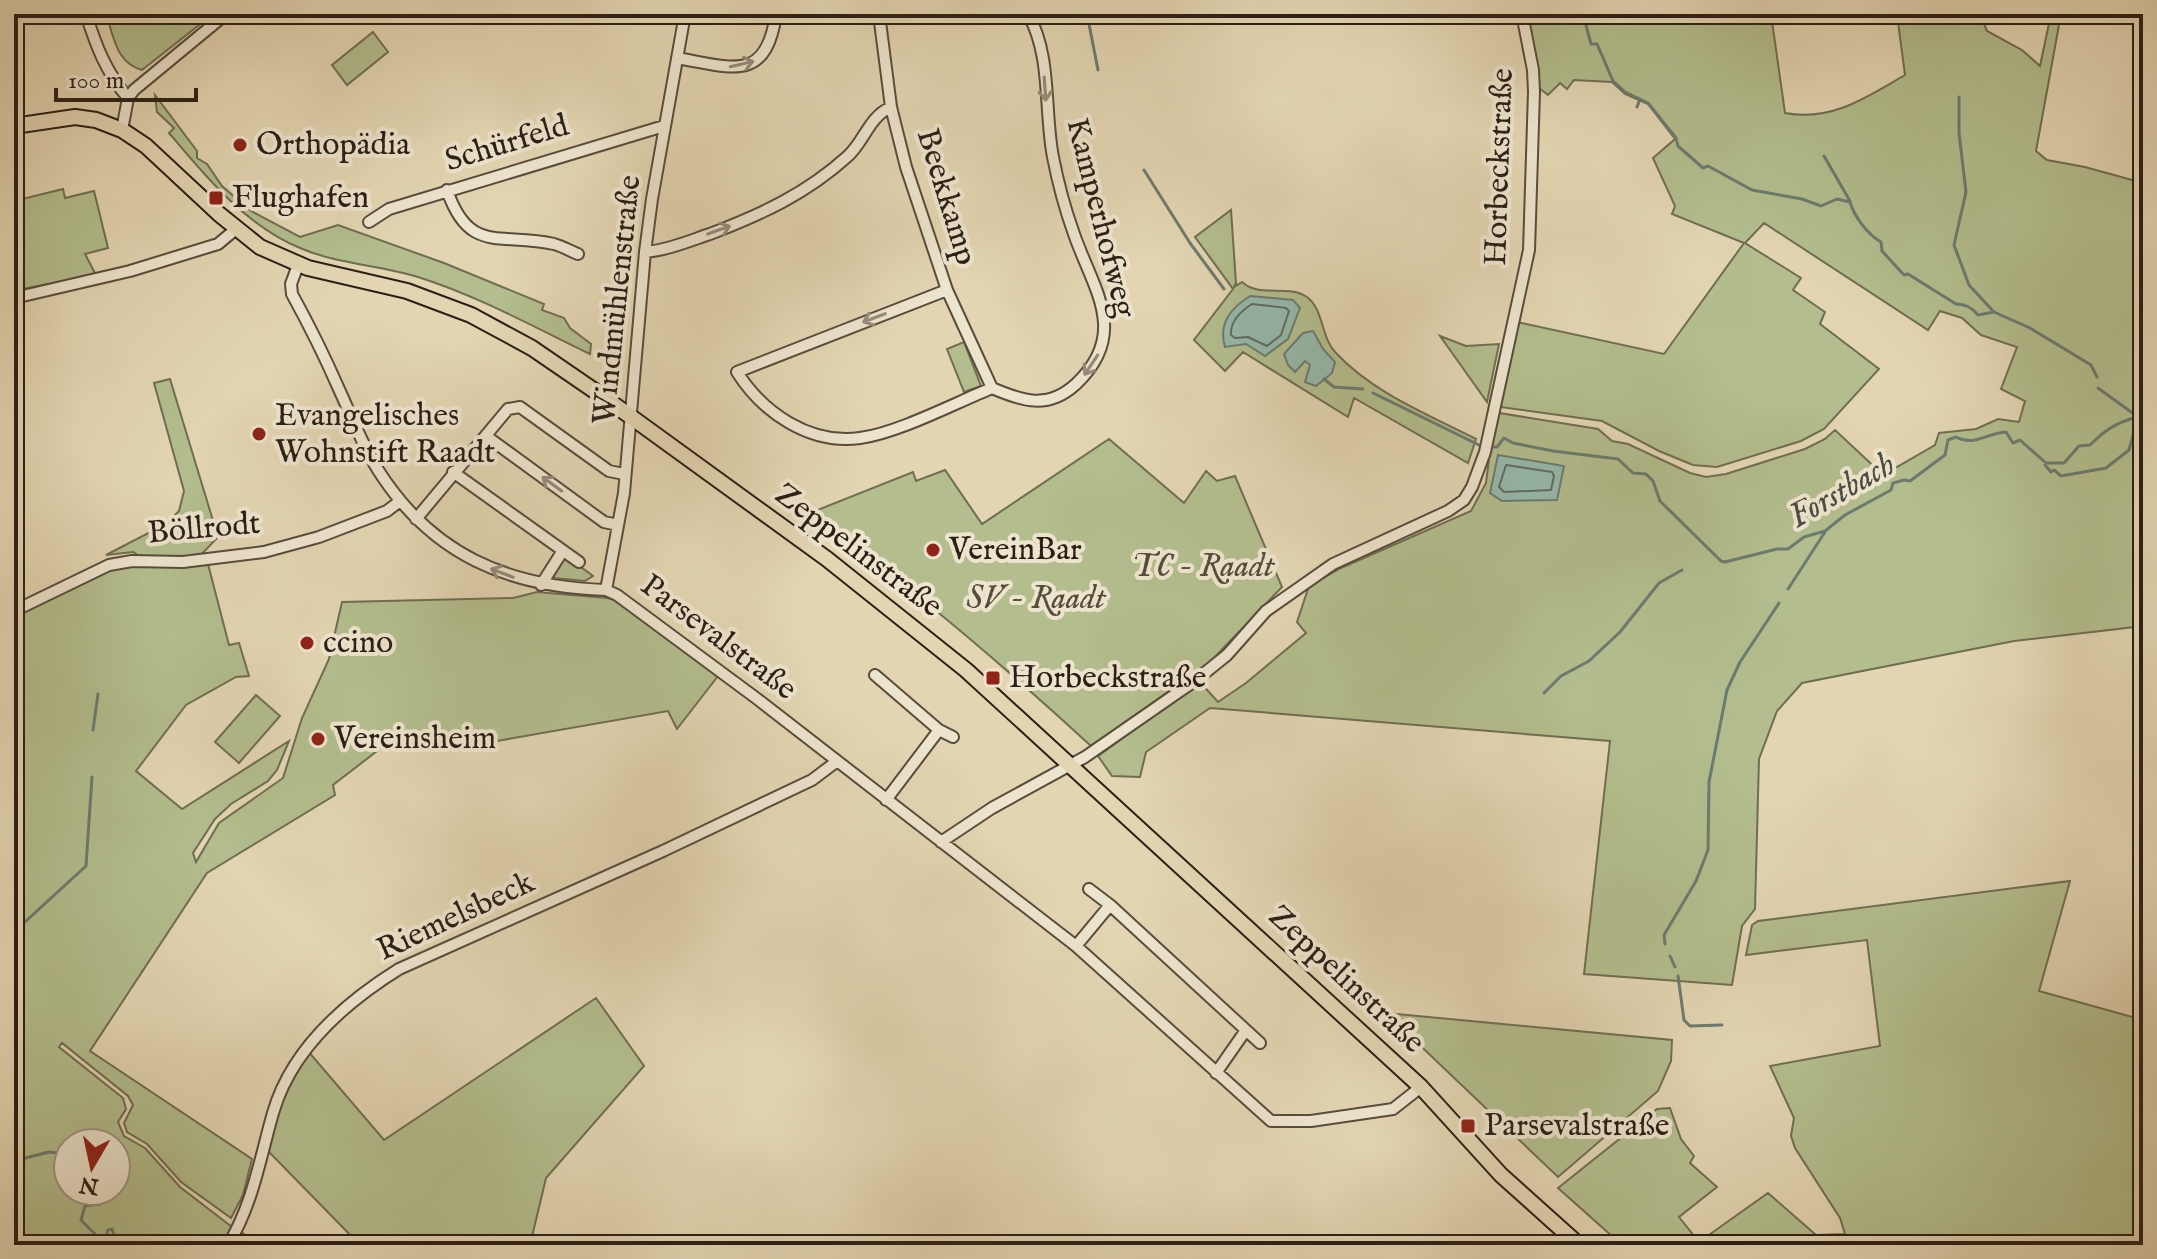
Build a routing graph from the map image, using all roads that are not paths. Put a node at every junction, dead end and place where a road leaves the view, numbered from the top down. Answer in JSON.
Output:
{"nodes":[{"id":1,"x":86,"y":14,"type":"edge"},
{"id":2,"x":226,"y":14,"type":"edge"},
{"id":3,"x":685,"y":14,"type":"edge"},
{"id":4,"x":776,"y":14,"type":"edge"},
{"id":5,"x":879,"y":14,"type":"edge"},
{"id":6,"x":1028,"y":14,"type":"edge"},
{"id":7,"x":1522,"y":14,"type":"edge"},
{"id":8,"x":677,"y":58,"type":"junction"},
{"id":9,"x":128,"y":98,"type":"junction"},
{"id":10,"x":891,"y":107,"type":"junction"},
{"id":11,"x":14,"y":126,"type":"edge"},
{"id":12,"x":664,"y":126,"type":"junction"},
{"id":13,"x":122,"y":130,"type":"junction"},
{"id":14,"x":447,"y":190,"type":"junction"},
{"id":15,"x":369,"y":222,"type":"dead end"},
{"id":16,"x":236,"y":229,"type":"junction"},
{"id":17,"x":645,"y":252,"type":"junction"},
{"id":18,"x":578,"y":254,"type":"dead end"},
{"id":19,"x":298,"y":265,"type":"junction"},
{"id":20,"x":947,"y":290,"type":"junction"},
{"id":21,"x":14,"y":298,"type":"edge"},
{"id":22,"x":992,"y":388,"type":"junction"},
{"id":23,"x":632,"y":418,"type":"junction"},
{"id":24,"x":486,"y":436,"type":"junction"},
{"id":25,"x":453,"y":472,"type":"junction"},
{"id":26,"x":624,"y":474,"type":"junction"},
{"id":27,"x":400,"y":501,"type":"junction"},
{"id":28,"x":416,"y":519,"type":"junction"},
{"id":29,"x":618,"y":525,"type":"junction"},
{"id":30,"x":562,"y":552,"type":"junction"},
{"id":31,"x":579,"y":562,"type":"dead end"},
{"id":32,"x":541,"y":585,"type":"junction"},
{"id":33,"x":606,"y":590,"type":"junction"},
{"id":34,"x":14,"y":611,"type":"edge"},
{"id":35,"x":875,"y":675,"type":"dead end"},
{"id":36,"x":939,"y":730,"type":"junction"},
{"id":37,"x":953,"y":737,"type":"dead end"},
{"id":38,"x":836,"y":762,"type":"junction"},
{"id":39,"x":1072,"y":765,"type":"junction"},
{"id":40,"x":886,"y":800,"type":"junction"},
{"id":41,"x":941,"y":842,"type":"junction"},
{"id":42,"x":1089,"y":889,"type":"dead end"},
{"id":43,"x":1110,"y":905,"type":"junction"},
{"id":44,"x":1076,"y":946,"type":"junction"},
{"id":45,"x":1246,"y":1030,"type":"junction"},
{"id":46,"x":1260,"y":1043,"type":"dead end"},
{"id":47,"x":1216,"y":1073,"type":"junction"},
{"id":48,"x":1421,"y":1087,"type":"junction"},
{"id":49,"x":228,"y":1245,"type":"edge"},
{"id":50,"x":1579,"y":1245,"type":"edge"}],
"edges":[{"from":1,"to":9,"type":"street"},
{"from":2,"to":9,"type":"street"},
{"from":3,"to":8,"type":"street","name":"Windmühlenstraße"},
{"from":8,"to":4,"type":"street","one_way":true},
{"from":5,"to":10,"type":"street","name":"Beekkamp"},
{"from":6,"to":22,"type":"street","name":"Kamperhofweg","one_way":true},
{"from":7,"to":39,"type":"street","name":"Horbeckstraße"},
{"from":8,"to":12,"type":"street","name":"Windmühlenstraße"},
{"from":9,"to":13,"type":"street"},
{"from":17,"to":10,"type":"street","one_way":true},
{"from":10,"to":20,"type":"street","name":"Beekkamp"},
{"from":11,"to":13,"type":"main road","name":"Zeppelinstraße"},
{"from":12,"to":14,"type":"street","name":"Schürfeld"},
{"from":12,"to":17,"type":"street","name":"Windmühlenstraße"},
{"from":13,"to":16,"type":"main road","name":"Zeppelinstraße"},
{"from":14,"to":15,"type":"street","name":"Schürfeld"},
{"from":14,"to":18,"type":"street"},
{"from":16,"to":19,"type":"main road","name":"Zeppelinstraße"},
{"from":16,"to":21,"type":"street"},
{"from":17,"to":23,"type":"street","name":"Windmühlenstraße"},
{"from":19,"to":23,"type":"main road","name":"Zeppelinstraße"},
{"from":19,"to":27,"type":"street","name":"Parsevalstraße"},
{"from":20,"to":22,"type":"street","name":"Beekkamp"},
{"from":20,"to":22,"type":"street","one_way":true},
{"from":23,"to":26,"type":"street","name":"Windmühlenstraße"},
{"from":23,"to":39,"type":"main road","name":"Zeppelinstraße"},
{"from":24,"to":25,"type":"street"},
{"from":24,"to":26,"type":"street"},
{"from":29,"to":24,"type":"street","one_way":true},
{"from":25,"to":28,"type":"street"},
{"from":25,"to":30,"type":"street"},
{"from":26,"to":29,"type":"street","name":"Windmühlenstraße"},
{"from":27,"to":28,"type":"street","name":"Parsevalstraße"},
{"from":27,"to":34,"type":"street","name":"Böllrodt"},
{"from":32,"to":28,"type":"street","name":"Parsevalstraße","one_way":true},
{"from":29,"to":33,"type":"street","name":"Windmühlenstraße"},
{"from":30,"to":31,"type":"street"},
{"from":30,"to":32,"type":"street"},
{"from":32,"to":33,"type":"street","name":"Parsevalstraße"},
{"from":33,"to":38,"type":"street","name":"Parsevalstraße"},
{"from":35,"to":36,"type":"street"},
{"from":36,"to":37,"type":"street"},
{"from":36,"to":40,"type":"street"},
{"from":38,"to":40,"type":"street","name":"Parsevalstraße"},
{"from":38,"to":49,"type":"street","name":"Riemelsbeck"},
{"from":39,"to":41,"type":"street","name":"Horbeckstraße"},
{"from":39,"to":48,"type":"main road","name":"Zeppelinstraße"},
{"from":40,"to":41,"type":"street","name":"Parsevalstraße"},
{"from":41,"to":44,"type":"street","name":"Parsevalstraße"},
{"from":42,"to":43,"type":"street"},
{"from":43,"to":44,"type":"street"},
{"from":43,"to":45,"type":"street"},
{"from":44,"to":47,"type":"street","name":"Parsevalstraße"},
{"from":45,"to":46,"type":"street"},
{"from":45,"to":47,"type":"street"},
{"from":47,"to":48,"type":"street","name":"Parsevalstraße"},
{"from":48,"to":50,"type":"main road","name":"Zeppelinstraße"}]}
